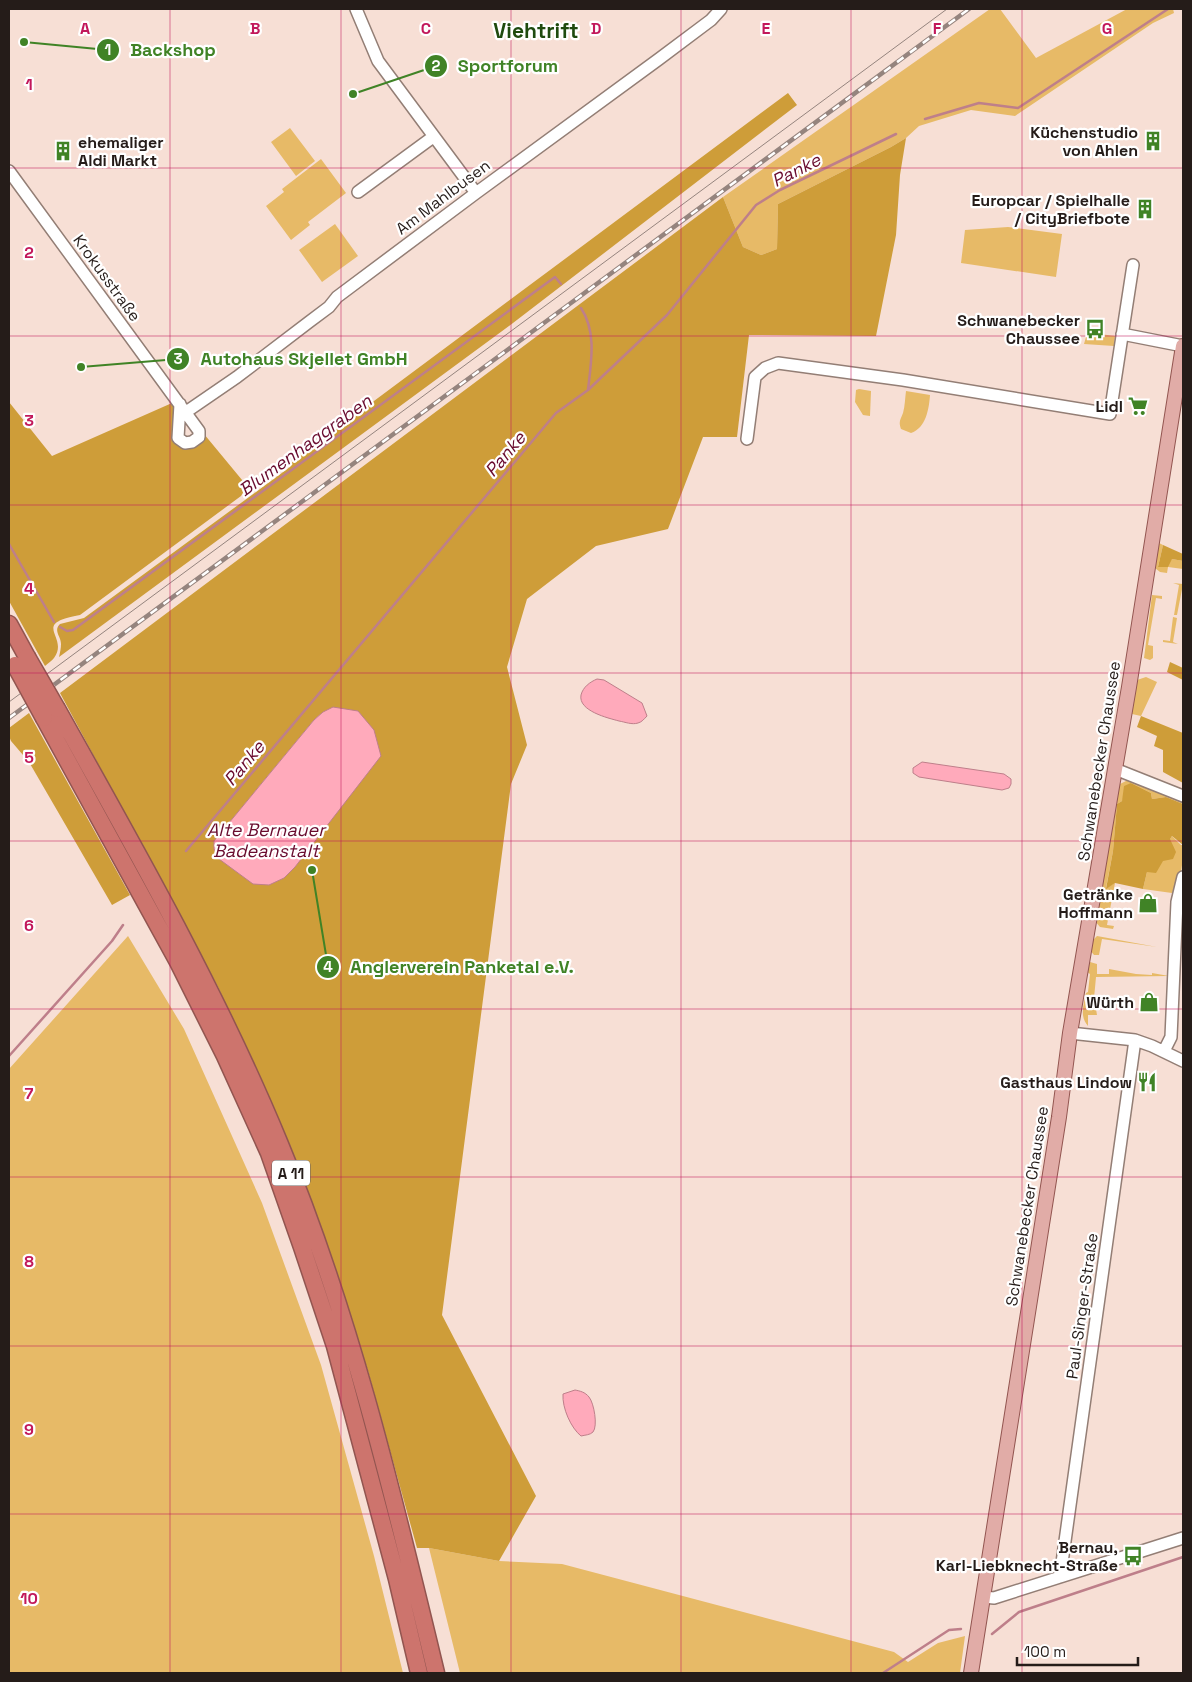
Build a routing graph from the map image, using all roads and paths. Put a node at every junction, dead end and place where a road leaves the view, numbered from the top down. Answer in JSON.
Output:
{"nodes":[{"id":1,"x":356,"y":9,"type":"edge"},
{"id":2,"x":721,"y":9,"type":"edge"},
{"id":3,"x":433,"y":136,"type":"junction"},
{"id":4,"x":9,"y":171,"type":"edge"},
{"id":5,"x":358,"y":192,"type":"dead end"},
{"id":6,"x":476,"y":193,"type":"junction"},
{"id":7,"x":1133,"y":264,"type":"dead end"},
{"id":8,"x":1122,"y":334,"type":"junction"},
{"id":9,"x":1183,"y":346,"type":"edge"},
{"id":10,"x":183,"y":408,"type":"joint"},
{"id":11,"x":747,"y":439,"type":"dead end"},
{"id":12,"x":9,"y":624,"type":"edge"},
{"id":13,"x":17,"y":659,"type":"edge"},
{"id":14,"x":50,"y":713,"type":"junction"},
{"id":15,"x":1115,"y":770,"type":"junction"},
{"id":16,"x":1183,"y":796,"type":"edge"},
{"id":17,"x":1183,"y":877,"type":"edge"},
{"id":18,"x":1070,"y":1032,"type":"junction"},
{"id":19,"x":1135,"y":1040,"type":"junction"},
{"id":20,"x":1164,"y":1051,"type":"junction"},
{"id":21,"x":1183,"y":1061,"type":"edge"},
{"id":22,"x":1183,"y":1538,"type":"edge"},
{"id":23,"x":1060,"y":1577,"type":"junction"},
{"id":24,"x":982,"y":1603,"type":"junction"},
{"id":25,"x":419,"y":1673,"type":"edge"},
{"id":26,"x":436,"y":1673,"type":"edge"},
{"id":27,"x":971,"y":1673,"type":"edge"}],
"edges":[{"from":1,"to":3,"type":"street"},
{"from":2,"to":6,"type":"street","name":"Am Mahlbusen"},
{"from":3,"to":5,"type":"street"},
{"from":3,"to":6,"type":"street"},
{"from":4,"to":10,"type":"street","name":"Krokusstraße"},
{"from":6,"to":10,"type":"street","name":"Am Mahlbusen"},
{"from":7,"to":8,"type":"street"},
{"from":8,"to":9,"type":"street","name":"Schwanebecker Chaussee"},
{"from":8,"to":11,"type":"street"},
{"from":9,"to":15,"type":"main road","name":"Schwanebecker Chaussee"},
{"from":12,"to":13,"type":"highway","number":"A 11"},
{"from":13,"to":14,"type":"highway","number":"A 11","bridge":true},
{"from":14,"to":25,"type":"highway","number":"A 11"},
{"from":14,"to":26,"type":"highway","number":"A 11"},
{"from":15,"to":16,"type":"street"},
{"from":15,"to":18,"type":"main road","name":"Schwanebecker Chaussee"},
{"from":17,"to":20,"type":"street"},
{"from":18,"to":19,"type":"street"},
{"from":18,"to":24,"type":"main road","name":"Schwanebecker Chaussee"},
{"from":19,"to":20,"type":"street"},
{"from":19,"to":23,"type":"street","name":"Paul-Singer-Straße"},
{"from":20,"to":21,"type":"street"},
{"from":22,"to":23,"type":"street"},
{"from":23,"to":24,"type":"street"},
{"from":24,"to":27,"type":"main road","name":"Schwanebecker Chaussee"}]}
